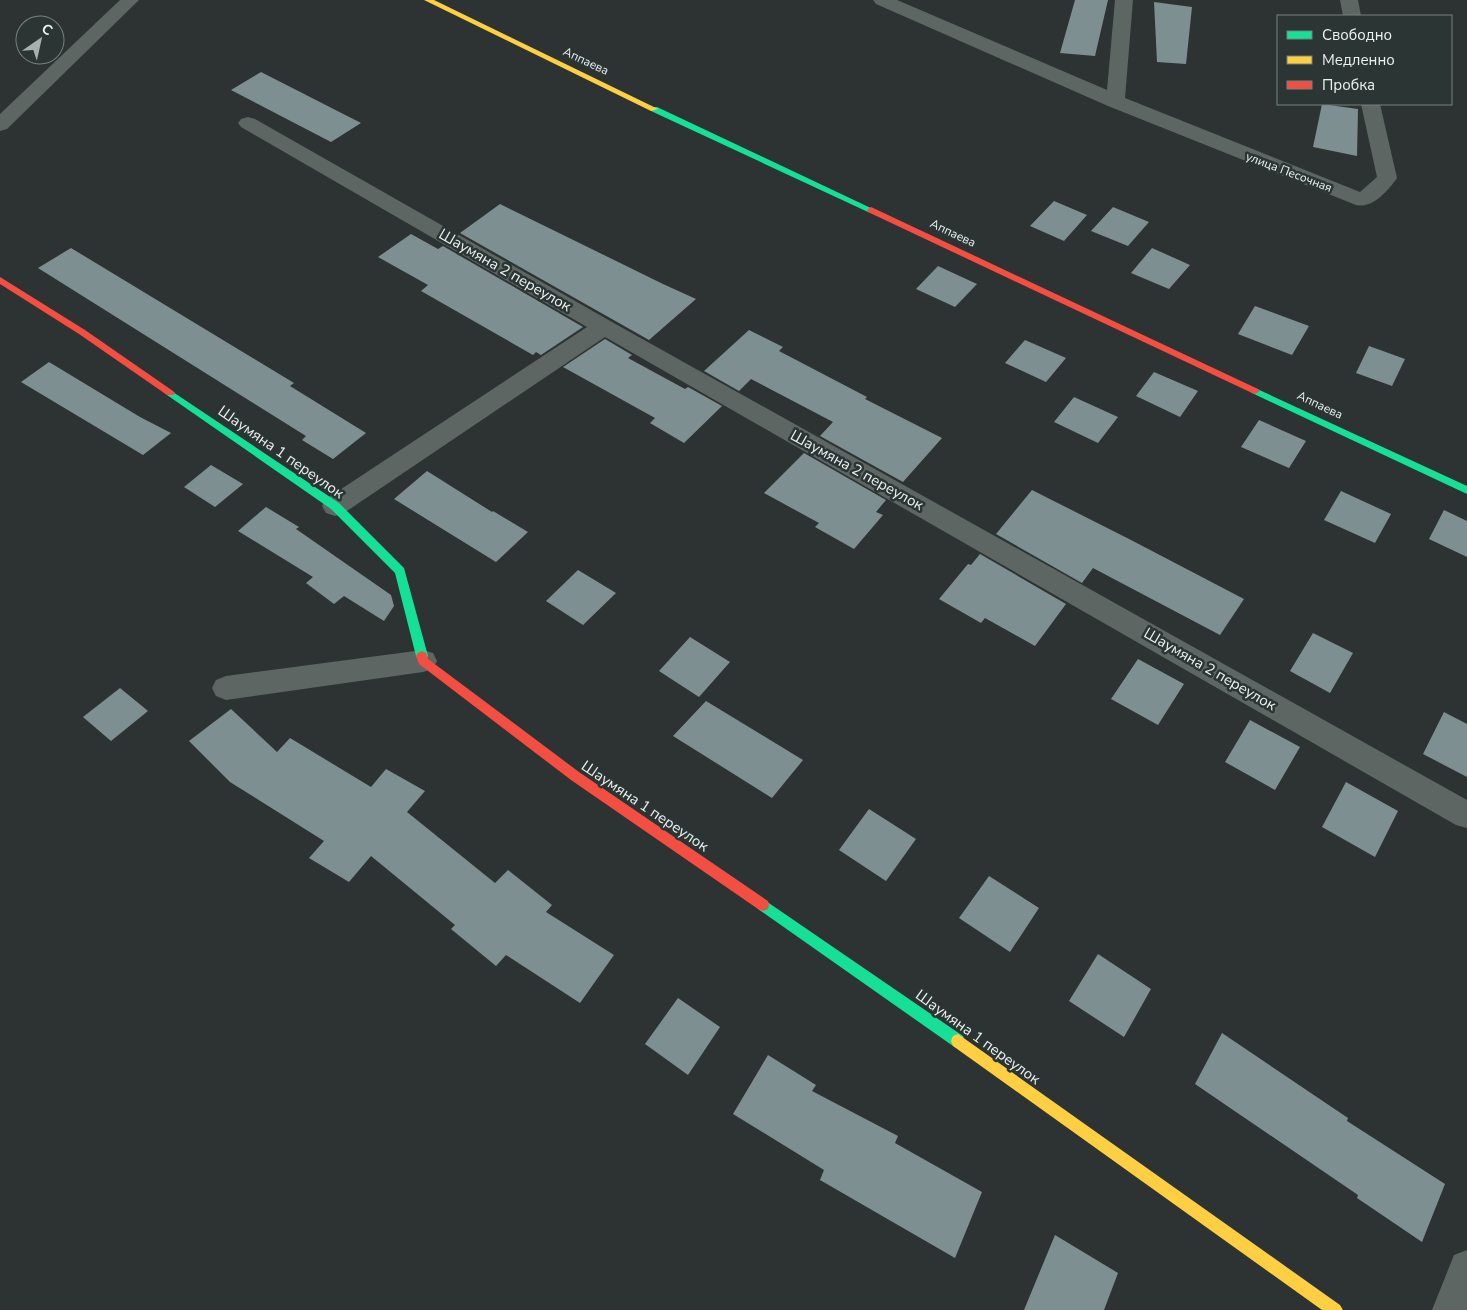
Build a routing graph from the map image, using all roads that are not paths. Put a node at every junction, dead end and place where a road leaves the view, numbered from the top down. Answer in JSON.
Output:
{"nodes":[{"id":1,"x":130,"y":0,"type":"edge"},
{"id":2,"x":428,"y":0,"type":"edge"},
{"id":3,"x":882,"y":0,"type":"edge"},
{"id":4,"x":1124,"y":0,"type":"edge"},
{"id":5,"x":1349,"y":0,"type":"edge"},
{"id":6,"x":1352,"y":15,"type":"edge"},
{"id":7,"x":1115,"y":102,"type":"junction"},
{"id":8,"x":1371,"y":105,"type":"edge"},
{"id":9,"x":248,"y":123,"type":"dead end"},
{"id":10,"x":0,"y":125,"type":"edge"},
{"id":11,"x":0,"y":280,"type":"edge"},
{"id":12,"x":604,"y":327,"type":"junction"},
{"id":13,"x":1467,"y":490,"type":"edge"},
{"id":14,"x":335,"y":506,"type":"junction"},
{"id":15,"x":423,"y":661,"type":"junction"},
{"id":16,"x":226,"y":688,"type":"dead end"},
{"id":17,"x":1467,"y":815,"type":"edge"},
{"id":18,"x":1467,"y":1268,"type":"edge"},
{"id":19,"x":1335,"y":1310,"type":"edge"},
{"id":20,"x":1451,"y":1310,"type":"edge"}],
"edges":[{"from":1,"to":10,"type":"street"},
{"from":2,"to":13,"type":"street","name":"Аппаева"},
{"from":3,"to":7,"type":"street","name":"улица Песочная"},
{"from":4,"to":7,"type":"street"},
{"from":5,"to":6,"type":"street"},
{"from":7,"to":8,"type":"street","name":"улица Песочная"},
{"from":9,"to":12,"type":"street","name":"Шаумяна 2 переулок"},
{"from":11,"to":14,"type":"street","name":"Шаумяна 1 переулок"},
{"from":12,"to":14,"type":"street"},
{"from":12,"to":17,"type":"street","name":"Шаумяна 2 переулок"},
{"from":14,"to":15,"type":"street","name":"Шаумяна 1 переулок"},
{"from":15,"to":16,"type":"street"},
{"from":15,"to":19,"type":"street","name":"Шаумяна 1 переулок"},
{"from":18,"to":20,"type":"street"}]}
